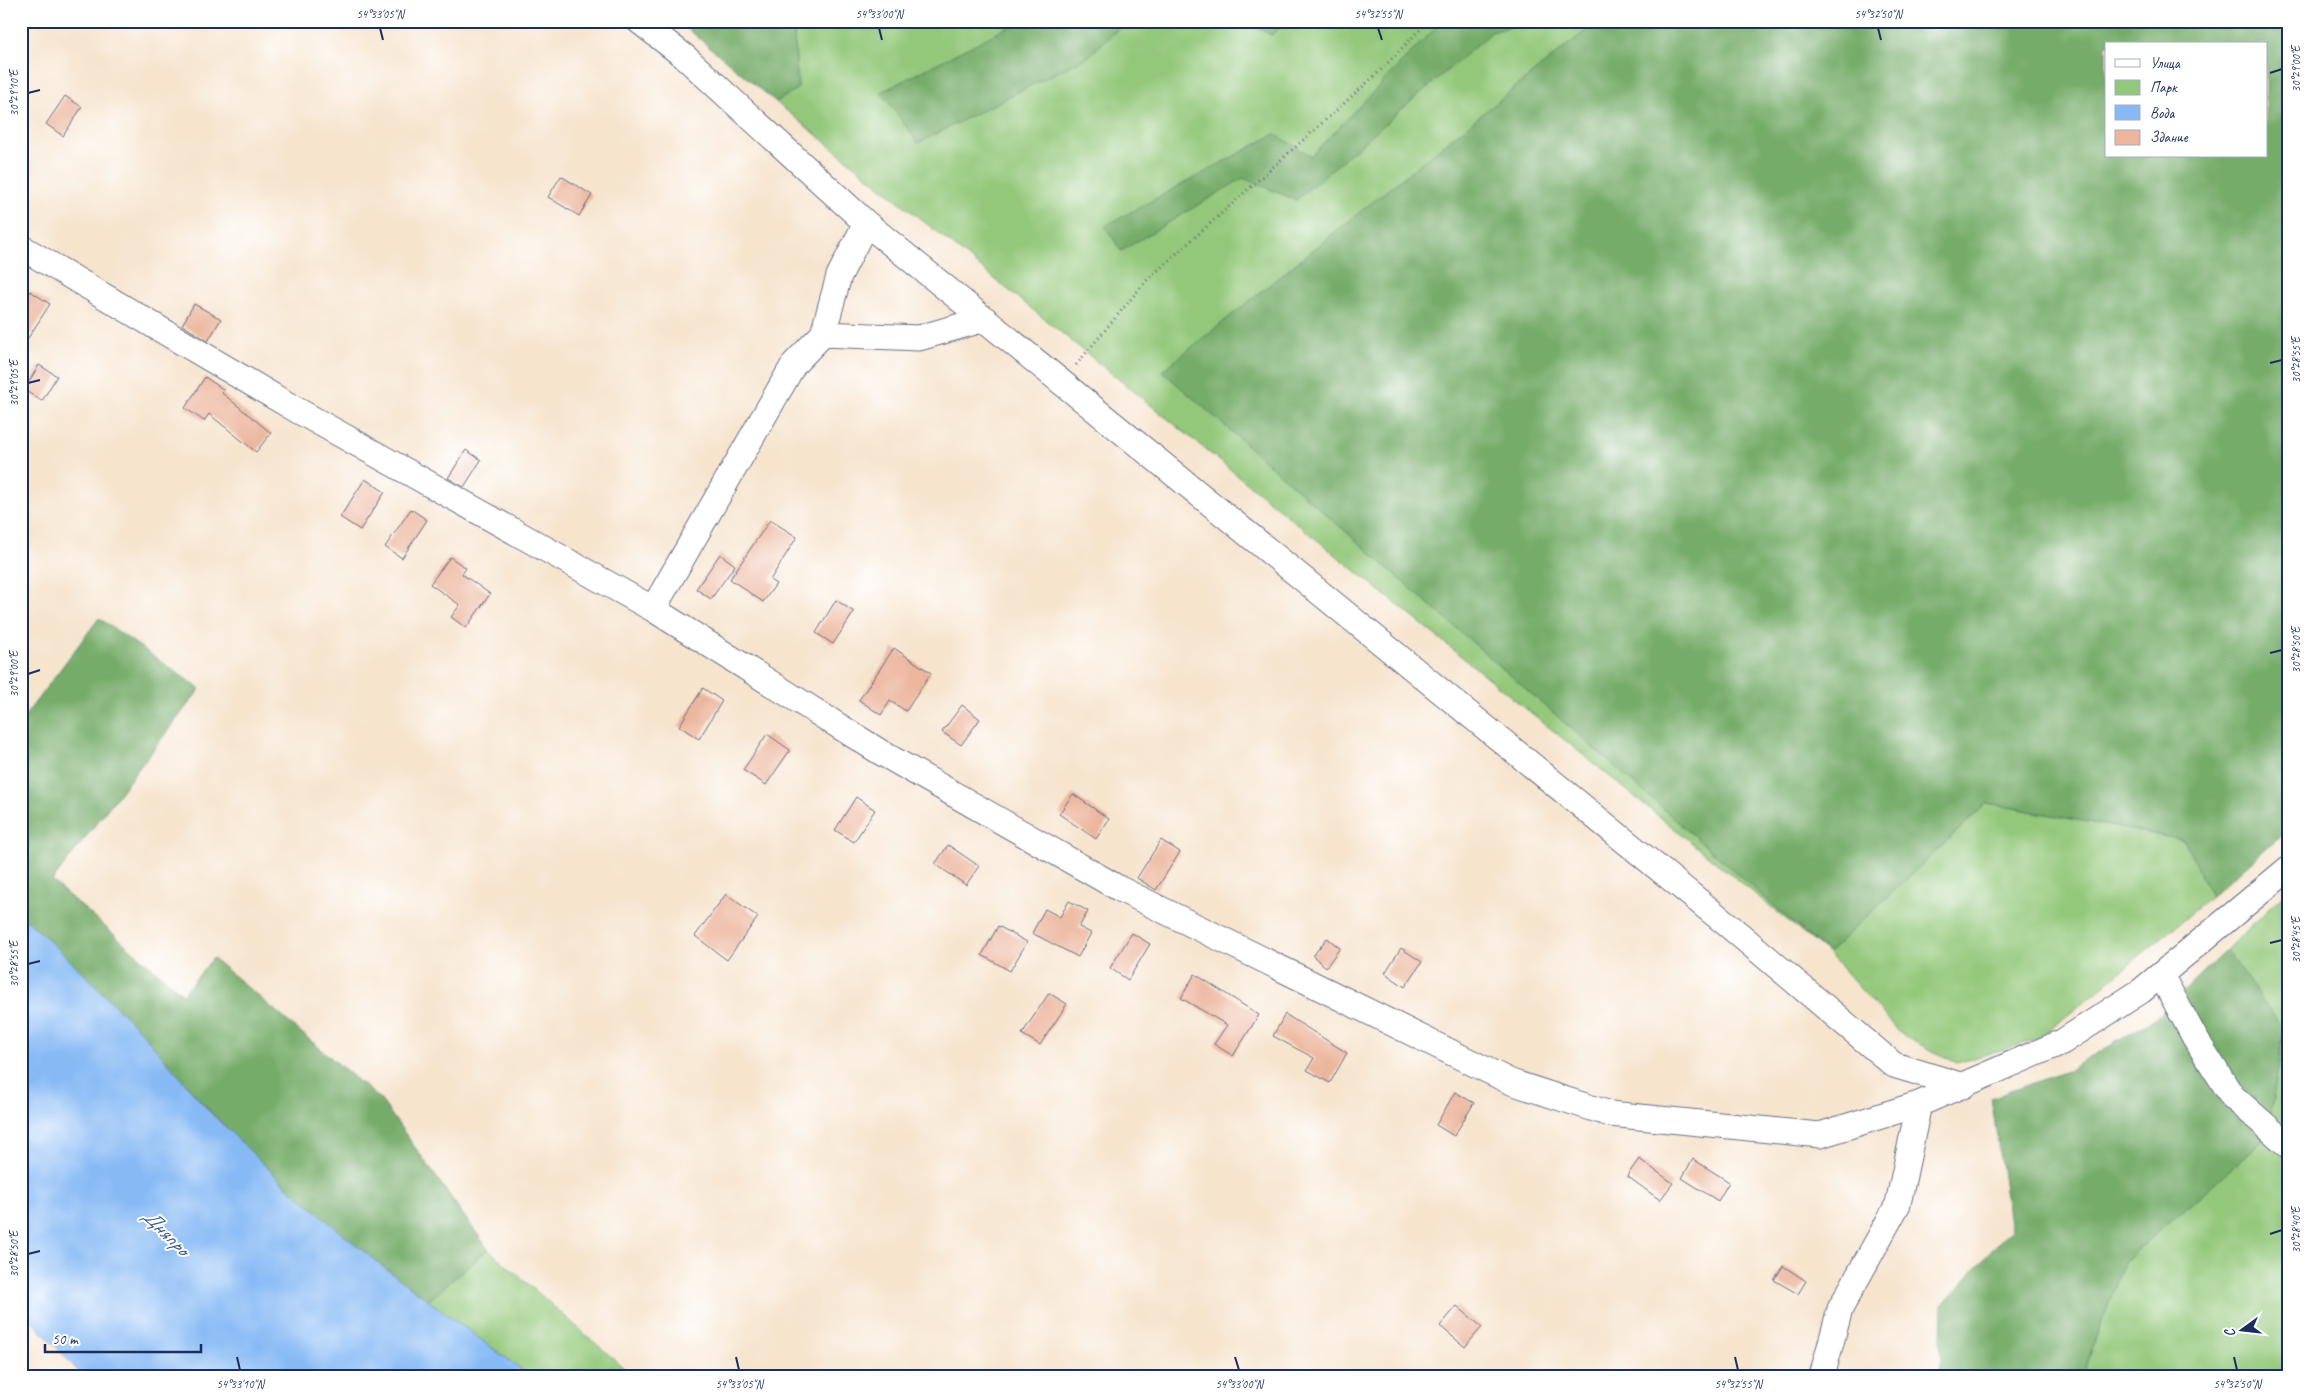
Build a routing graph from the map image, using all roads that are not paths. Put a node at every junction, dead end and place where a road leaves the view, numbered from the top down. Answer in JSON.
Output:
{"nodes":[{"id":1,"x":639,"y":21,"type":"edge"},
{"id":2,"x":866,"y":222,"type":"junction"},
{"id":3,"x":21,"y":247,"type":"edge"},
{"id":4,"x":985,"y":319,"type":"junction"},
{"id":5,"x":823,"y":334,"type":"junction"},
{"id":6,"x":653,"y":609,"type":"junction"},
{"id":7,"x":2289,"y":868,"type":"edge"},
{"id":8,"x":2161,"y":975,"type":"junction"},
{"id":9,"x":1963,"y":1086,"type":"junction"},
{"id":10,"x":1918,"y":1104,"type":"junction"},
{"id":11,"x":2289,"y":1146,"type":"edge"},
{"id":12,"x":1822,"y":1376,"type":"edge"}],
"edges":[{"from":1,"to":2,"type":"street"},
{"from":2,"to":4,"type":"street"},
{"from":2,"to":5,"type":"street"},
{"from":3,"to":6,"type":"street"},
{"from":4,"to":5,"type":"street"},
{"from":4,"to":9,"type":"street"},
{"from":5,"to":6,"type":"street"},
{"from":6,"to":10,"type":"street"},
{"from":7,"to":8,"type":"street"},
{"from":8,"to":9,"type":"street"},
{"from":8,"to":11,"type":"street"},
{"from":9,"to":10,"type":"street"},
{"from":10,"to":12,"type":"street"}]}
